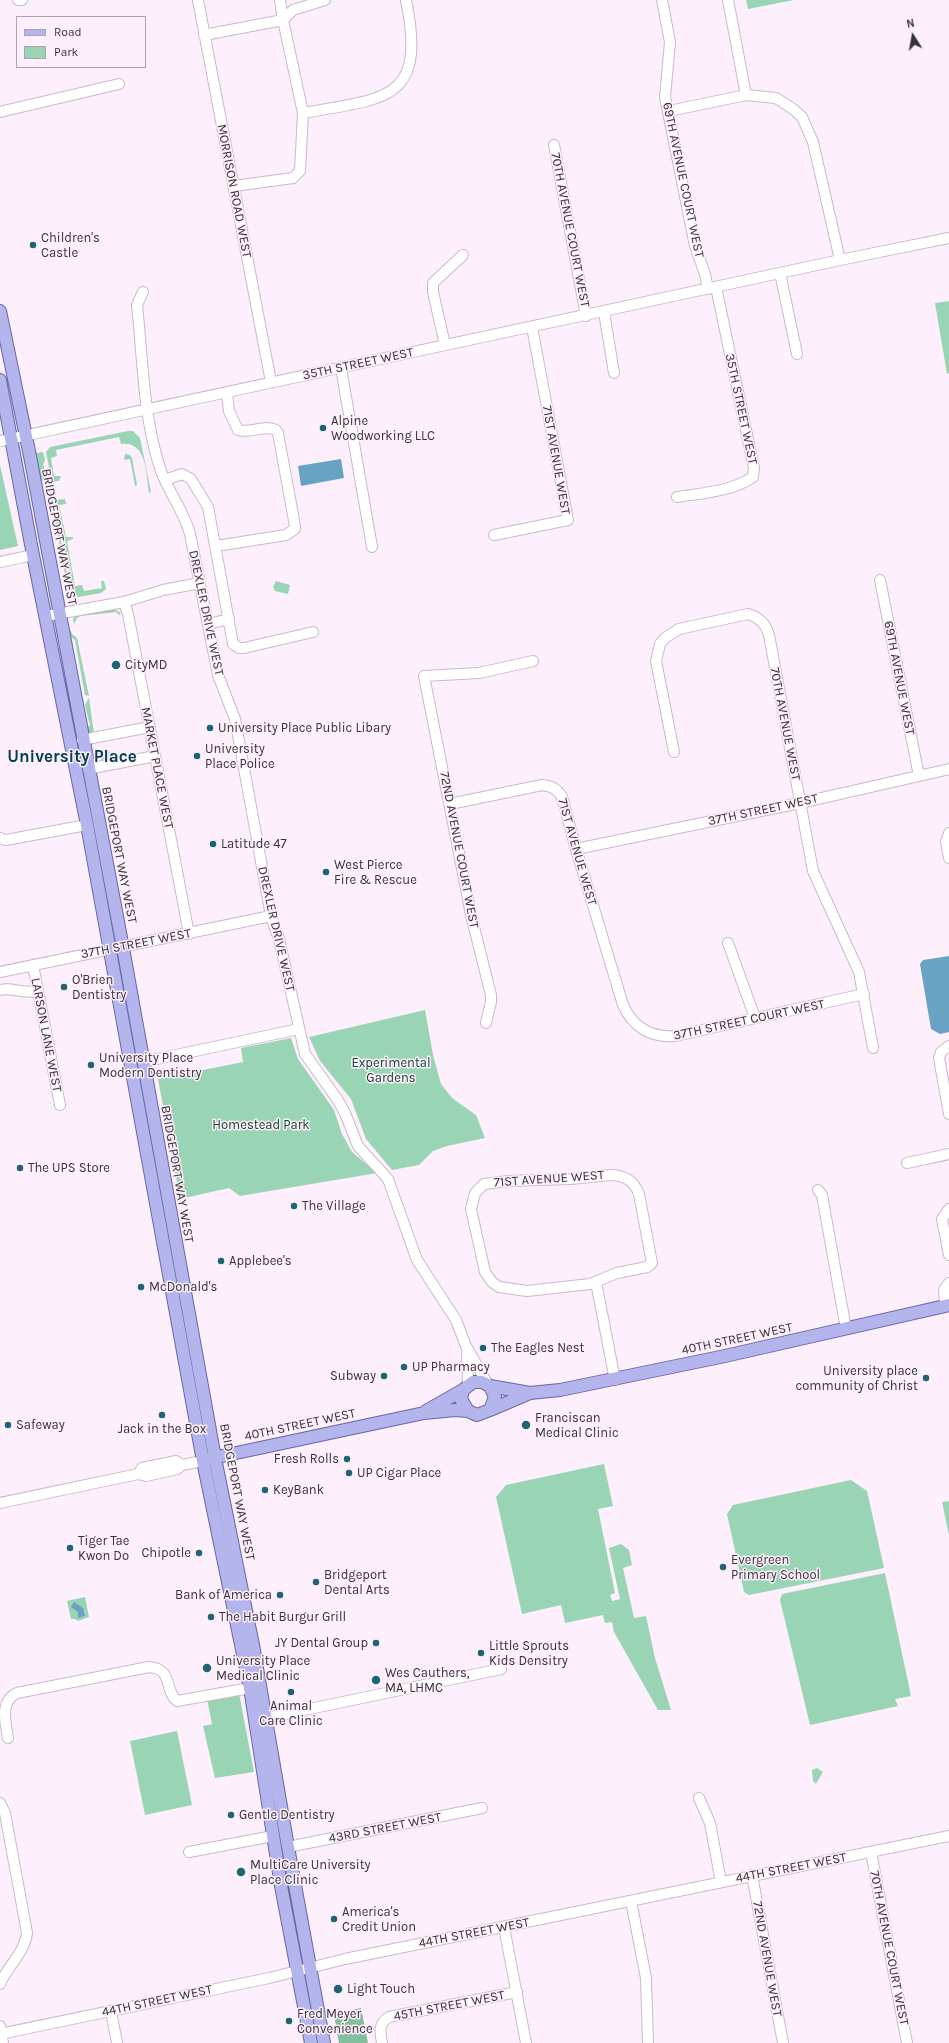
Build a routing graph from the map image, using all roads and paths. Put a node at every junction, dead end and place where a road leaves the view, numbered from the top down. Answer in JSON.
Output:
{"nodes":[{"id":1,"x":18,"y":0,"type":"edge"},
{"id":2,"x":22,"y":0,"type":"edge"},
{"id":3,"x":198,"y":0,"type":"edge"},
{"id":4,"x":280,"y":0,"type":"edge"},
{"id":5,"x":326,"y":0,"type":"edge"},
{"id":6,"x":406,"y":0,"type":"edge"},
{"id":7,"x":662,"y":0,"type":"edge"},
{"id":8,"x":728,"y":0,"type":"edge"},
{"id":9,"x":283,"y":20,"type":"junction"},
{"id":10,"x":204,"y":35,"type":"junction"},
{"id":11,"x":119,"y":84,"type":"dead end"},
{"id":12,"x":746,"y":95,"type":"junction"},
{"id":13,"x":669,"y":111,"type":"junction"},
{"id":14,"x":0,"y":112,"type":"edge"},
{"id":15,"x":303,"y":113,"type":"junction"},
{"id":16,"x":554,"y":145,"type":"dead end"},
{"id":17,"x":234,"y":186,"type":"junction"},
{"id":18,"x":949,"y":238,"type":"edge"},
{"id":19,"x":463,"y":255,"type":"dead end"},
{"id":20,"x":840,"y":260,"type":"junction"},
{"id":21,"x":780,"y":273,"type":"junction"},
{"id":22,"x":712,"y":288,"type":"junction"},
{"id":23,"x":143,"y":292,"type":"dead end"},
{"id":24,"x":0,"y":311,"type":"edge"},
{"id":25,"x":604,"y":312,"type":"junction"},
{"id":26,"x":586,"y":316,"type":"junction"},
{"id":27,"x":532,"y":327,"type":"junction"},
{"id":28,"x":445,"y":345,"type":"junction"},
{"id":29,"x":797,"y":354,"type":"dead end"},
{"id":30,"x":341,"y":368,"type":"junction"},
{"id":31,"x":614,"y":373,"type":"dead end"},
{"id":32,"x":0,"y":380,"type":"edge"},
{"id":33,"x":271,"y":382,"type":"junction"},
{"id":34,"x":227,"y":393,"type":"junction"},
{"id":35,"x":147,"y":410,"type":"junction"},
{"id":36,"x":26,"y":436,"type":"junction"},
{"id":37,"x":6,"y":440,"type":"edge"},
{"id":38,"x":165,"y":480,"type":"junction"},
{"id":39,"x":677,"y":497,"type":"dead end"},
{"id":40,"x":494,"y":535,"type":"dead end"},
{"id":41,"x":216,"y":546,"type":"junction"},
{"id":42,"x":372,"y":547,"type":"dead end"},
{"id":43,"x":33,"y":556,"type":"junction"},
{"id":44,"x":0,"y":562,"type":"edge"},
{"id":45,"x":880,"y":580,"type":"dead end"},
{"id":46,"x":200,"y":583,"type":"junction"},
{"id":47,"x":124,"y":602,"type":"junction"},
{"id":48,"x":59,"y":614,"type":"junction"},
{"id":49,"x":46,"y":616,"type":"junction"},
{"id":50,"x":229,"y":619,"type":"junction"},
{"id":51,"x":208,"y":624,"type":"junction"},
{"id":52,"x":313,"y":632,"type":"dead end"},
{"id":53,"x":533,"y":661,"type":"dead end"},
{"id":54,"x":150,"y":727,"type":"junction"},
{"id":55,"x":82,"y":740,"type":"junction"},
{"id":56,"x":674,"y":752,"type":"dead end"},
{"id":57,"x":155,"y":756,"type":"junction"},
{"id":58,"x":88,"y":769,"type":"junction"},
{"id":59,"x":949,"y":770,"type":"edge"},
{"id":60,"x":919,"y":776,"type":"junction"},
{"id":61,"x":800,"y":803,"type":"junction"},
{"id":62,"x":450,"y":804,"type":"junction"},
{"id":63,"x":87,"y":825,"type":"junction"},
{"id":64,"x":948,"y":835,"type":"edge"},
{"id":65,"x":1,"y":839,"type":"edge"},
{"id":66,"x":576,"y":849,"type":"junction"},
{"id":67,"x":949,"y":858,"type":"edge"},
{"id":68,"x":271,"y":916,"type":"junction"},
{"id":69,"x":189,"y":934,"type":"junction"},
{"id":70,"x":728,"y":943,"type":"dead end"},
{"id":71,"x":123,"y":948,"type":"junction"},
{"id":72,"x":109,"y":950,"type":"junction"},
{"id":73,"x":32,"y":965,"type":"junction"},
{"id":74,"x":0,"y":972,"type":"edge"},
{"id":75,"x":0,"y":990,"type":"edge"},
{"id":76,"x":37,"y":991,"type":"junction"},
{"id":77,"x":864,"y":994,"type":"junction"},
{"id":78,"x":755,"y":1018,"type":"junction"},
{"id":79,"x":486,"y":1023,"type":"dead end"},
{"id":80,"x":636,"y":1024,"type":"joint"},
{"id":81,"x":299,"y":1029,"type":"junction"},
{"id":82,"x":873,"y":1048,"type":"dead end"},
{"id":83,"x":945,"y":1049,"type":"edge"},
{"id":84,"x":143,"y":1062,"type":"junction"},
{"id":85,"x":60,"y":1105,"type":"dead end"},
{"id":86,"x":949,"y":1114,"type":"edge"},
{"id":87,"x":949,"y":1154,"type":"edge"},
{"id":88,"x":907,"y":1163,"type":"dead end"},
{"id":89,"x":818,"y":1190,"type":"dead end"},
{"id":90,"x":949,"y":1209,"type":"edge"},
{"id":91,"x":949,"y":1255,"type":"edge"},
{"id":92,"x":596,"y":1282,"type":"junction"},
{"id":93,"x":949,"y":1283,"type":"edge"},
{"id":94,"x":947,"y":1306,"type":"edge"},
{"id":95,"x":846,"y":1329,"type":"junction"},
{"id":96,"x":466,"y":1346,"type":"junction"},
{"id":97,"x":616,"y":1380,"type":"junction"},
{"id":98,"x":488,"y":1385,"type":"junction"},
{"id":99,"x":466,"y":1387,"type":"junction"},
{"id":100,"x":530,"y":1393,"type":"junction"},
{"id":101,"x":490,"y":1410,"type":"junction"},
{"id":102,"x":468,"y":1412,"type":"junction"},
{"id":103,"x":424,"y":1413,"type":"junction"},
{"id":104,"x":215,"y":1458,"type":"junction"},
{"id":105,"x":203,"y":1461,"type":"junction"},
{"id":106,"x":0,"y":1503,"type":"edge"},
{"id":107,"x":501,"y":1669,"type":"dead end"},
{"id":108,"x":250,"y":1688,"type":"junction"},
{"id":109,"x":266,"y":1718,"type":"junction"},
{"id":110,"x":8,"y":1738,"type":"dead end"},
{"id":111,"x":699,"y":1798,"type":"dead end"},
{"id":112,"x":0,"y":1803,"type":"edge"},
{"id":113,"x":482,"y":1808,"type":"dead end"},
{"id":114,"x":273,"y":1836,"type":"junction"},
{"id":115,"x":949,"y":1836,"type":"edge"},
{"id":116,"x":288,"y":1847,"type":"junction"},
{"id":117,"x":189,"y":1852,"type":"dead end"},
{"id":118,"x":871,"y":1852,"type":"junction"},
{"id":119,"x":752,"y":1875,"type":"junction"},
{"id":120,"x":721,"y":1882,"type":"junction"},
{"id":121,"x":631,"y":1901,"type":"junction"},
{"id":122,"x":504,"y":1927,"type":"junction"},
{"id":123,"x":311,"y":1967,"type":"junction"},
{"id":124,"x":298,"y":1971,"type":"junction"},
{"id":125,"x":1,"y":1978,"type":"edge"},
{"id":126,"x":517,"y":1992,"type":"junction"},
{"id":127,"x":111,"y":2011,"type":"junction"},
{"id":128,"x":1,"y":2034,"type":"edge"},
{"id":129,"x":117,"y":2043,"type":"edge"},
{"id":130,"x":311,"y":2043,"type":"edge"},
{"id":131,"x":324,"y":2043,"type":"edge"},
{"id":132,"x":382,"y":2043,"type":"edge"},
{"id":133,"x":526,"y":2043,"type":"edge"},
{"id":134,"x":648,"y":2043,"type":"edge"},
{"id":135,"x":783,"y":2043,"type":"edge"},
{"id":136,"x":907,"y":2043,"type":"edge"}],
"edges":[{"from":1,"to":2,"type":"street"},
{"from":3,"to":10,"type":"street","name":"MORRISON ROAD WEST"},
{"from":4,"to":9,"type":"street"},
{"from":5,"to":9,"type":"street"},
{"from":6,"to":15,"type":"street"},
{"from":7,"to":13,"type":"street","name":"69TH AVENUE COURT WEST"},
{"from":8,"to":12,"type":"street"},
{"from":9,"to":10,"type":"street"},
{"from":9,"to":15,"type":"street"},
{"from":10,"to":17,"type":"street","name":"MORRISON ROAD WEST"},
{"from":11,"to":14,"type":"street"},
{"from":12,"to":13,"type":"street"},
{"from":12,"to":20,"type":"street"},
{"from":13,"to":22,"type":"street","name":"69TH AVENUE COURT WEST"},
{"from":15,"to":17,"type":"street"},
{"from":16,"to":26,"type":"street","name":"70TH AVENUE COURT WEST"},
{"from":17,"to":33,"type":"street","name":"MORRISON ROAD WEST"},
{"from":18,"to":20,"type":"street","name":"35TH STREET WEST"},
{"from":19,"to":28,"type":"street"},
{"from":20,"to":21,"type":"street","name":"35TH STREET WEST"},
{"from":21,"to":22,"type":"street","name":"35TH STREET WEST"},
{"from":21,"to":29,"type":"street"},
{"from":22,"to":25,"type":"street","name":"35TH STREET WEST"},
{"from":22,"to":39,"type":"street","name":"35TH STREET WEST"},
{"from":23,"to":35,"type":"street","name":"DREXLER DRIVE WEST"},
{"from":24,"to":36,"type":"main road","name":"BRIDGEPORT WAY WEST"},
{"from":25,"to":26,"type":"street","name":"35TH STREET WEST"},
{"from":25,"to":31,"type":"street","name":"70TH AVENUE COURT WEST"},
{"from":26,"to":27,"type":"street","name":"35TH STREET WEST"},
{"from":27,"to":28,"type":"street","name":"35TH STREET WEST"},
{"from":27,"to":40,"type":"street","name":"71ST AVENUE WEST"},
{"from":28,"to":30,"type":"street","name":"35TH STREET WEST"},
{"from":30,"to":33,"type":"street","name":"35TH STREET WEST"},
{"from":30,"to":42,"type":"street"},
{"from":32,"to":37,"type":"main road","name":"BRIDGEPORT WAY WEST"},
{"from":33,"to":34,"type":"street","name":"35TH STREET WEST"},
{"from":34,"to":35,"type":"street","name":"35TH STREET WEST"},
{"from":34,"to":41,"type":"street"},
{"from":35,"to":36,"type":"street","name":"35TH STREET WEST"},
{"from":35,"to":38,"type":"street","name":"DREXLER DRIVE WEST"},
{"from":36,"to":37,"type":"street","name":"35TH STREET WEST"},
{"from":36,"to":48,"type":"main road","name":"BRIDGEPORT WAY WEST"},
{"from":37,"to":43,"type":"main road","name":"BRIDGEPORT WAY WEST"},
{"from":38,"to":41,"type":"street"},
{"from":38,"to":46,"type":"street","name":"DREXLER DRIVE WEST"},
{"from":41,"to":50,"type":"street"},
{"from":43,"to":44,"type":"street"},
{"from":43,"to":49,"type":"main road","name":"BRIDGEPORT WAY WEST"},
{"from":45,"to":60,"type":"street","name":"69TH AVENUE WEST"},
{"from":46,"to":47,"type":"street"},
{"from":46,"to":51,"type":"street","name":"DREXLER DRIVE WEST"},
{"from":47,"to":48,"type":"street"},
{"from":47,"to":54,"type":"street","name":"MARKET PLACE WEST"},
{"from":48,"to":49,"type":"street"},
{"from":48,"to":55,"type":"main road","name":"BRIDGEPORT WAY WEST"},
{"from":49,"to":63,"type":"main road","name":"BRIDGEPORT WAY WEST"},
{"from":50,"to":51,"type":"street"},
{"from":50,"to":52,"type":"street"},
{"from":51,"to":68,"type":"street","name":"DREXLER DRIVE WEST"},
{"from":53,"to":62,"type":"street","name":"72ND AVENUE COURT WEST"},
{"from":54,"to":55,"type":"street"},
{"from":54,"to":57,"type":"street","name":"MARKET PLACE WEST"},
{"from":55,"to":58,"type":"main road","name":"BRIDGEPORT WAY WEST"},
{"from":56,"to":61,"type":"street","name":"70TH AVENUE WEST"},
{"from":57,"to":58,"type":"street"},
{"from":57,"to":69,"type":"street","name":"MARKET PLACE WEST"},
{"from":58,"to":71,"type":"main road","name":"BRIDGEPORT WAY WEST"},
{"from":59,"to":60,"type":"street","name":"37TH STREET WEST"},
{"from":60,"to":61,"type":"street","name":"37TH STREET WEST"},
{"from":61,"to":66,"type":"street","name":"37TH STREET WEST"},
{"from":61,"to":77,"type":"street","name":"70TH AVENUE WEST"},
{"from":62,"to":66,"type":"street","name":"71ST AVENUE WEST"},
{"from":62,"to":79,"type":"street","name":"72ND AVENUE COURT WEST"},
{"from":63,"to":65,"type":"street"},
{"from":63,"to":72,"type":"main road","name":"BRIDGEPORT WAY WEST"},
{"from":64,"to":67,"type":"street"},
{"from":66,"to":80,"type":"street","name":"71ST AVENUE WEST"},
{"from":68,"to":69,"type":"street","name":"37TH STREET WEST"},
{"from":68,"to":81,"type":"street","name":"DREXLER DRIVE WEST"},
{"from":69,"to":71,"type":"street","name":"37TH STREET WEST"},
{"from":70,"to":78,"type":"street"},
{"from":71,"to":72,"type":"street","name":"37TH STREET WEST"},
{"from":71,"to":84,"type":"main road","name":"BRIDGEPORT WAY WEST"},
{"from":72,"to":73,"type":"street","name":"37TH STREET WEST"},
{"from":72,"to":105,"type":"main road","name":"BRIDGEPORT WAY WEST"},
{"from":73,"to":74,"type":"street","name":"37TH STREET WEST"},
{"from":73,"to":76,"type":"street","name":"LARSON LANE WEST"},
{"from":75,"to":76,"type":"street"},
{"from":76,"to":85,"type":"street","name":"LARSON LANE WEST"},
{"from":77,"to":78,"type":"street","name":"37TH STREET COURT WEST"},
{"from":77,"to":82,"type":"street","name":"70TH AVENUE WEST"},
{"from":78,"to":80,"type":"street","name":"37TH STREET COURT WEST"},
{"from":81,"to":84,"type":"street"},
{"from":81,"to":96,"type":"street","name":"DREXLER DRIVE WEST"},
{"from":83,"to":86,"type":"street"},
{"from":84,"to":104,"type":"main road","name":"BRIDGEPORT WAY WEST"},
{"from":87,"to":88,"type":"street"},
{"from":89,"to":95,"type":"street"},
{"from":90,"to":91,"type":"street"},
{"from":92,"to":92,"type":"street","name":"71ST AVENUE WEST"},
{"from":92,"to":97,"type":"street"},
{"from":93,"to":94,"type":"street"},
{"from":94,"to":95,"type":"main road","name":"40TH STREET WEST"},
{"from":95,"to":97,"type":"main road","name":"40TH STREET WEST"},
{"from":96,"to":98,"type":"street","name":"DREXLER DRIVE WEST"},
{"from":96,"to":99,"type":"street","name":"DREXLER DRIVE WEST"},
{"from":97,"to":100,"type":"main road","name":"40TH STREET WEST"},
{"from":98,"to":99,"type":"main road"},
{"from":98,"to":100,"type":"main road","name":"40TH STREET WEST"},
{"from":98,"to":101,"type":"main road"},
{"from":99,"to":102,"type":"main road"},
{"from":99,"to":103,"type":"main road","name":"40TH STREET WEST"},
{"from":100,"to":101,"type":"main road","name":"40TH STREET WEST"},
{"from":101,"to":102,"type":"main road"},
{"from":102,"to":103,"type":"main road","name":"40TH STREET WEST"},
{"from":103,"to":104,"type":"main road","name":"40TH STREET WEST"},
{"from":104,"to":105,"type":"main road","name":"40TH STREET WEST"},
{"from":104,"to":109,"type":"main road","name":"BRIDGEPORT WAY WEST"},
{"from":105,"to":106,"type":"street","name":"40TH STREET WEST"},
{"from":105,"to":108,"type":"main road","name":"BRIDGEPORT WAY WEST"},
{"from":107,"to":109,"type":"street"},
{"from":108,"to":110,"type":"street"},
{"from":108,"to":114,"type":"main road","name":"BRIDGEPORT WAY WEST"},
{"from":109,"to":116,"type":"main road","name":"BRIDGEPORT WAY WEST"},
{"from":111,"to":120,"type":"street"},
{"from":112,"to":125,"type":"street"},
{"from":113,"to":116,"type":"street","name":"43RD STREET WEST"},
{"from":114,"to":117,"type":"street"},
{"from":114,"to":124,"type":"main road","name":"BRIDGEPORT WAY WEST"},
{"from":115,"to":118,"type":"street","name":"44TH STREET WEST"},
{"from":116,"to":123,"type":"main road","name":"BRIDGEPORT WAY WEST"},
{"from":118,"to":119,"type":"street","name":"44TH STREET WEST"},
{"from":118,"to":136,"type":"street","name":"70TH AVENUE COURT WEST"},
{"from":119,"to":120,"type":"street","name":"44TH STREET WEST"},
{"from":119,"to":135,"type":"street","name":"72ND AVENUE WEST"},
{"from":120,"to":121,"type":"street","name":"44TH STREET WEST"},
{"from":121,"to":122,"type":"street","name":"44TH STREET WEST"},
{"from":121,"to":134,"type":"street"},
{"from":122,"to":123,"type":"street","name":"44TH STREET WEST"},
{"from":122,"to":126,"type":"street"},
{"from":123,"to":124,"type":"street","name":"44TH STREET WEST"},
{"from":123,"to":131,"type":"main road","name":"BRIDGEPORT WAY WEST"},
{"from":124,"to":127,"type":"street","name":"44TH STREET WEST"},
{"from":124,"to":130,"type":"main road","name":"BRIDGEPORT WAY WEST"},
{"from":126,"to":132,"type":"street","name":"45TH STREET WEST"},
{"from":126,"to":133,"type":"street"},
{"from":127,"to":128,"type":"street","name":"44TH STREET WEST"},
{"from":127,"to":129,"type":"street"}]}
